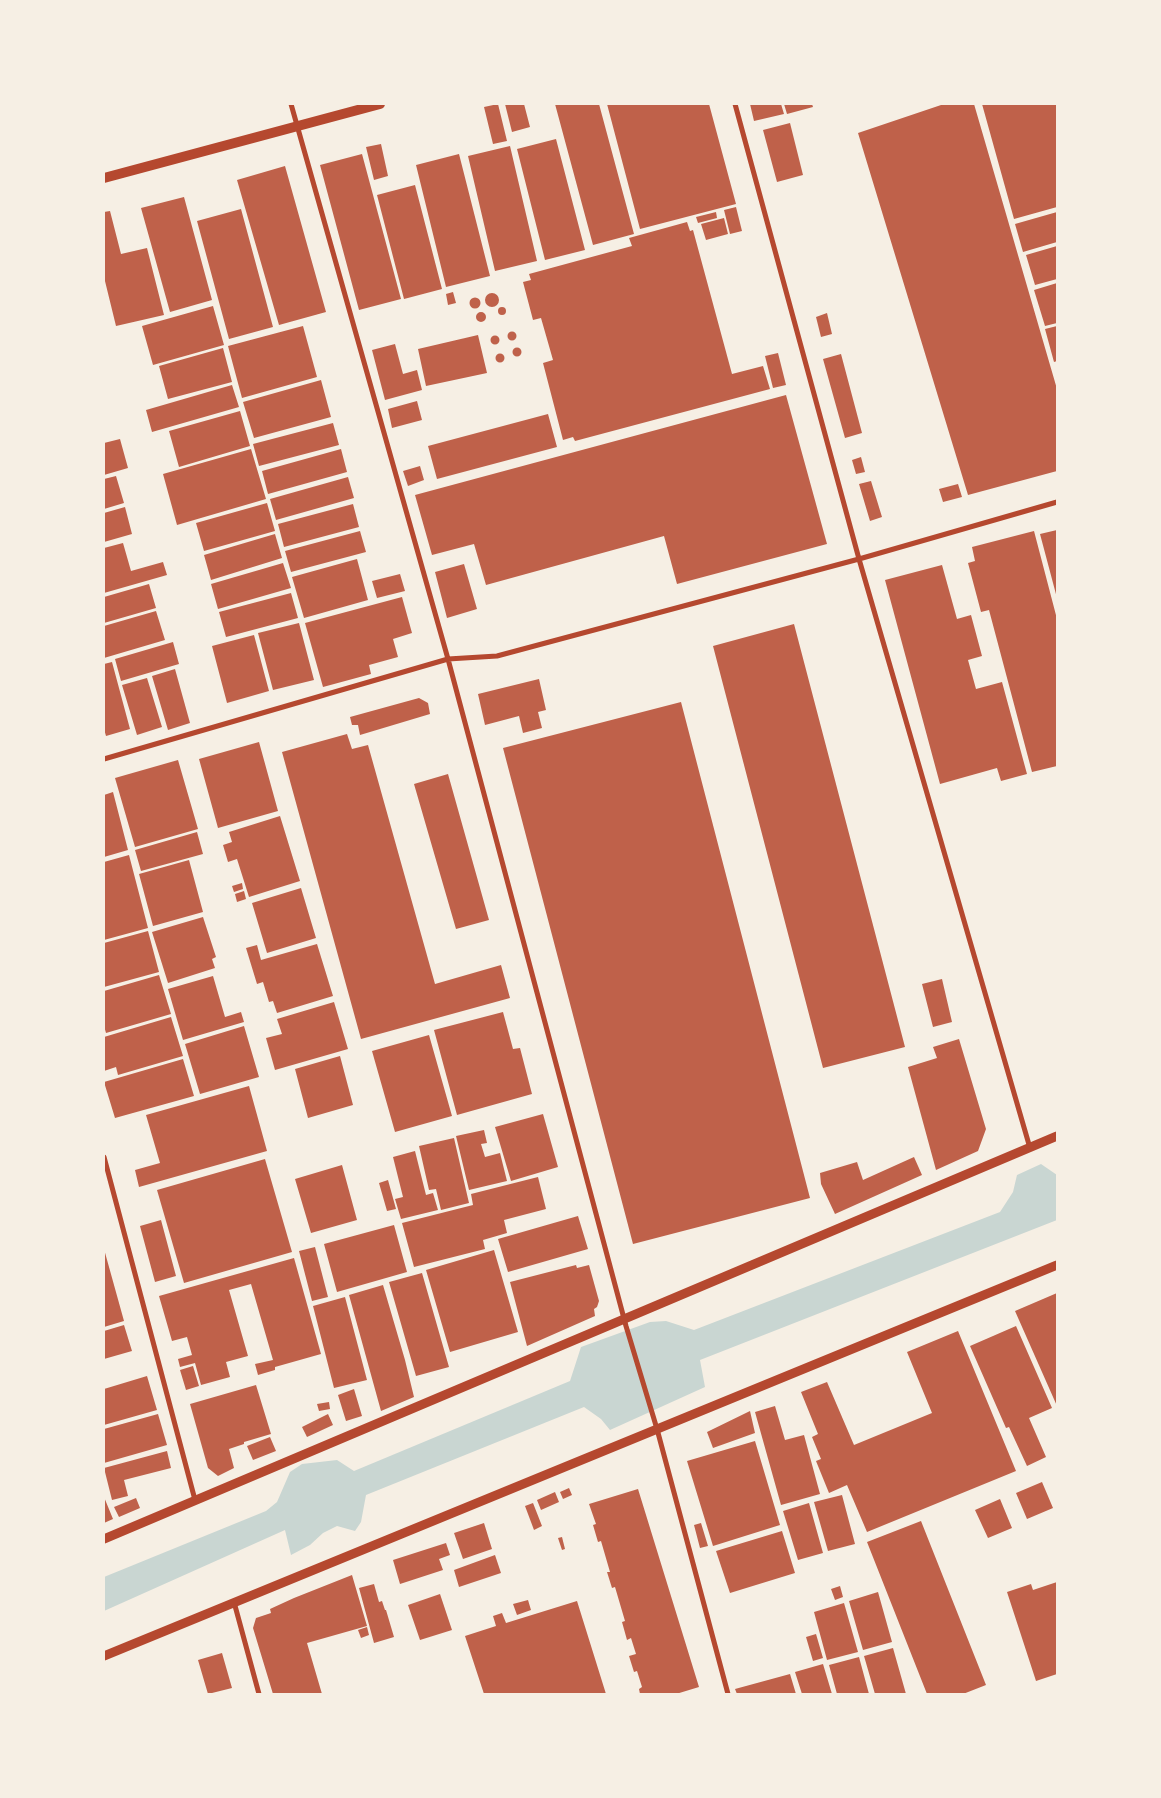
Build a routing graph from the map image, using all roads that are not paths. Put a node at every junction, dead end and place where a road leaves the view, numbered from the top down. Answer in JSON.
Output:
{"nodes":[{"id":1,"x":291,"y":104,"type":"edge"},
{"id":2,"x":380,"y":104,"type":"edge"},
{"id":3,"x":735,"y":104,"type":"edge"},
{"id":4,"x":297,"y":127,"type":"junction"},
{"id":5,"x":104,"y":178,"type":"edge"},
{"id":6,"x":1057,"y":502,"type":"edge"},
{"id":7,"x":859,"y":559,"type":"junction"},
{"id":8,"x":448,"y":659,"type":"junction"},
{"id":9,"x":104,"y":759,"type":"edge"},
{"id":10,"x":1057,"y":1136,"type":"edge"},
{"id":11,"x":1030,"y":1148,"type":"junction"},
{"id":12,"x":104,"y":1157,"type":"edge"},
{"id":13,"x":1057,"y":1265,"type":"edge"},
{"id":14,"x":626,"y":1322,"type":"junction"},
{"id":15,"x":656,"y":1425,"type":"junction"},
{"id":16,"x":195,"y":1500,"type":"junction"},
{"id":17,"x":104,"y":1539,"type":"edge"},
{"id":18,"x":234,"y":1602,"type":"junction"},
{"id":19,"x":104,"y":1656,"type":"edge"},
{"id":20,"x":259,"y":1694,"type":"edge"},
{"id":21,"x":728,"y":1694,"type":"edge"}],
"edges":[{"from":1,"to":4,"type":"street"},
{"from":2,"to":4,"type":"main road"},
{"from":3,"to":7,"type":"street"},
{"from":4,"to":5,"type":"main road"},
{"from":4,"to":8,"type":"street"},
{"from":6,"to":7,"type":"street"},
{"from":7,"to":8,"type":"street"},
{"from":7,"to":11,"type":"street"},
{"from":8,"to":9,"type":"street"},
{"from":8,"to":14,"type":"street"},
{"from":10,"to":11,"type":"street"},
{"from":11,"to":14,"type":"street"},
{"from":12,"to":16,"type":"street"},
{"from":13,"to":15,"type":"street"},
{"from":14,"to":15,"type":"street"},
{"from":14,"to":16,"type":"street"},
{"from":15,"to":18,"type":"street"},
{"from":15,"to":21,"type":"street"},
{"from":16,"to":17,"type":"street"},
{"from":18,"to":19,"type":"street"},
{"from":18,"to":20,"type":"street"}]}
